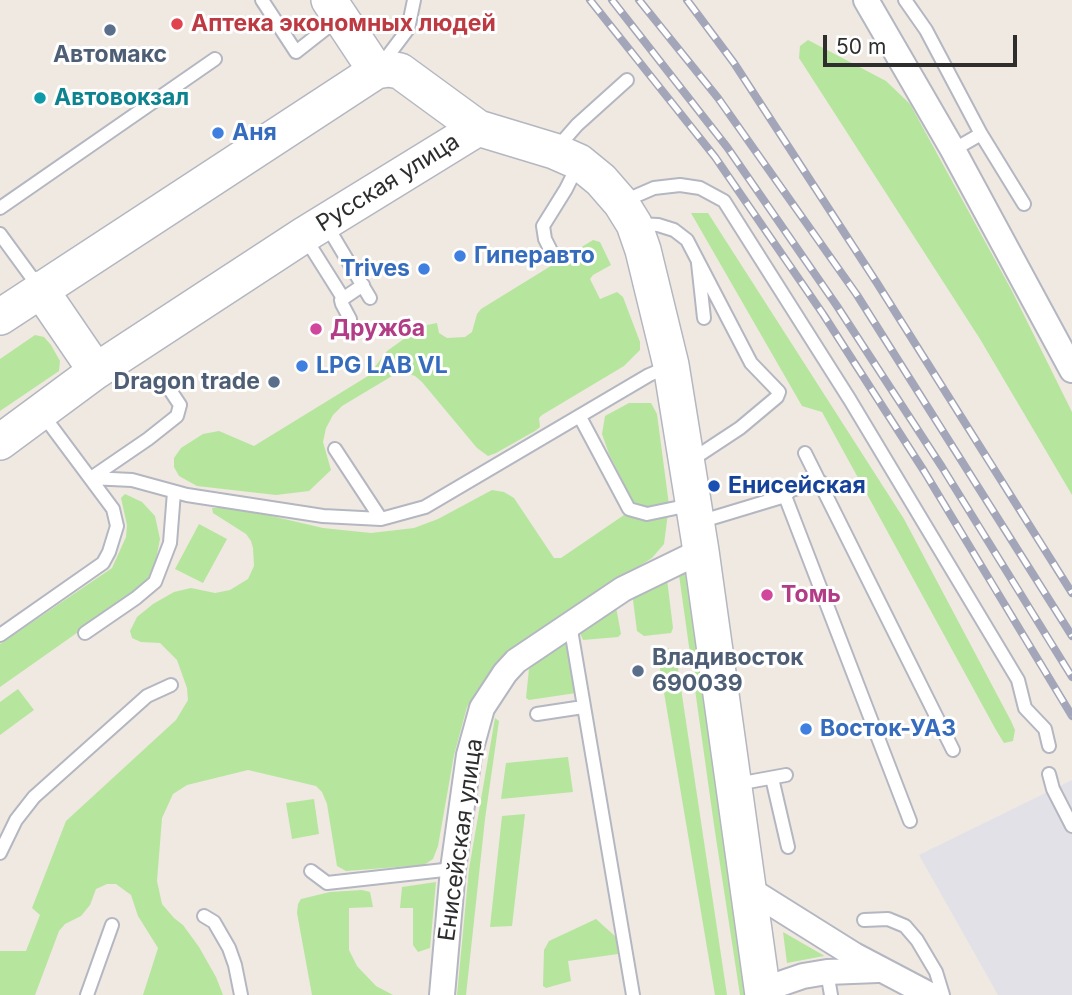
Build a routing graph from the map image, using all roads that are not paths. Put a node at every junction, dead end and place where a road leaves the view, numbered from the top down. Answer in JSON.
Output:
{"nodes":[{"id":1,"x":262,"y":0,"type":"edge"},
{"id":2,"x":415,"y":0,"type":"edge"},
{"id":3,"x":866,"y":0,"type":"edge"},
{"id":4,"x":905,"y":0,"type":"edge"},
{"id":5,"x":335,"y":8,"type":"edge"},
{"id":6,"x":215,"y":59,"type":"dead end"},
{"id":7,"x":376,"y":71,"type":"junction"},
{"id":8,"x":627,"y":80,"type":"dead end"},
{"id":9,"x":478,"y":128,"type":"junction"},
{"id":10,"x":981,"y":134,"type":"junction"},
{"id":11,"x":953,"y":149,"type":"junction"},
{"id":12,"x":567,"y":157,"type":"junction"},
{"id":13,"x":1024,"y":204,"type":"dead end"},
{"id":14,"x":0,"y":208,"type":"edge"},
{"id":15,"x":627,"y":213,"type":"junction"},
{"id":16,"x":314,"y":229,"type":"junction"},
{"id":17,"x":0,"y":234,"type":"edge"},
{"id":18,"x":552,"y":253,"type":"dead end"},
{"id":19,"x":697,"y":256,"type":"junction"},
{"id":20,"x":363,"y":285,"type":"junction"},
{"id":21,"x":40,"y":289,"type":"junction"},
{"id":22,"x":343,"y":298,"type":"junction"},
{"id":23,"x":370,"y":298,"type":"dead end"},
{"id":24,"x":0,"y":317,"type":"edge"},
{"id":25,"x":704,"y":318,"type":"dead end"},
{"id":26,"x":350,"y":319,"type":"dead end"},
{"id":27,"x":671,"y":365,"type":"junction"},
{"id":28,"x":1072,"y":370,"type":"edge"},
{"id":29,"x":96,"y":371,"type":"junction"},
{"id":30,"x":170,"y":390,"type":"dead end"},
{"id":31,"x":41,"y":411,"type":"junction"},
{"id":32,"x":580,"y":417,"type":"junction"},
{"id":33,"x":0,"y":442,"type":"edge"},
{"id":34,"x":335,"y":449,"type":"dead end"},
{"id":35,"x":805,"y":453,"type":"dead end"},
{"id":36,"x":688,"y":463,"type":"junction"},
{"id":37,"x":90,"y":478,"type":"junction"},
{"id":38,"x":821,"y":482,"type":"junction"},
{"id":39,"x":174,"y":492,"type":"junction"},
{"id":40,"x":785,"y":496,"type":"junction"},
{"id":41,"x":381,"y":519,"type":"junction"},
{"id":42,"x":697,"y":526,"type":"junction"},
{"id":43,"x":570,"y":624,"type":"junction"},
{"id":44,"x":85,"y":634,"type":"dead end"},
{"id":45,"x":0,"y":635,"type":"edge"},
{"id":46,"x":171,"y":685,"type":"dead end"},
{"id":47,"x":583,"y":707,"type":"junction"},
{"id":48,"x":537,"y":713,"type":"dead end"},
{"id":49,"x":1049,"y":746,"type":"dead end"},
{"id":50,"x":953,"y":750,"type":"dead end"},
{"id":51,"x":1049,"y":774,"type":"dead end"},
{"id":52,"x":786,"y":775,"type":"dead end"},
{"id":53,"x":772,"y":778,"type":"junction"},
{"id":54,"x":733,"y":785,"type":"junction"},
{"id":55,"x":910,"y":821,"type":"dead end"},
{"id":56,"x":1072,"y":826,"type":"edge"},
{"id":57,"x":788,"y":848,"type":"dead end"},
{"id":58,"x":0,"y":853,"type":"edge"},
{"id":59,"x":453,"y":869,"type":"junction"},
{"id":60,"x":311,"y":872,"type":"dead end"},
{"id":61,"x":747,"y":888,"type":"junction"},
{"id":62,"x":204,"y":916,"type":"dead end"},
{"id":63,"x":864,"y":920,"type":"dead end"},
{"id":64,"x":112,"y":925,"type":"dead end"},
{"id":65,"x":880,"y":970,"type":"junction"},
{"id":66,"x":829,"y":983,"type":"edge"},
{"id":67,"x":763,"y":992,"type":"edge"},
{"id":68,"x":87,"y":995,"type":"edge"},
{"id":69,"x":241,"y":995,"type":"edge"},
{"id":70,"x":442,"y":995,"type":"edge"},
{"id":71,"x":633,"y":995,"type":"edge"},
{"id":72,"x":930,"y":995,"type":"edge"},
{"id":73,"x":943,"y":995,"type":"edge"}],
"edges":[{"from":1,"to":5,"type":"lane"},
{"from":2,"to":7,"type":"lane"},
{"from":3,"to":11,"type":"street"},
{"from":4,"to":10,"type":"lane"},
{"from":5,"to":7,"type":"main road"},
{"from":6,"to":14,"type":"lane"},
{"from":7,"to":9,"type":"main road","name":"Русская улица"},
{"from":7,"to":21,"type":"main road"},
{"from":8,"to":12,"type":"lane"},
{"from":9,"to":12,"type":"main road"},
{"from":9,"to":16,"type":"main road","name":"Русская улица"},
{"from":10,"to":11,"type":"lane"},
{"from":10,"to":13,"type":"lane"},
{"from":11,"to":28,"type":"street"},
{"from":12,"to":15,"type":"main road"},
{"from":12,"to":18,"type":"lane"},
{"from":15,"to":19,"type":"lane"},
{"from":15,"to":27,"type":"main road"},
{"from":15,"to":49,"type":"lane"},
{"from":16,"to":20,"type":"lane"},
{"from":16,"to":22,"type":"lane"},
{"from":16,"to":29,"type":"main road","name":"Русская улица"},
{"from":17,"to":21,"type":"lane"},
{"from":19,"to":25,"type":"lane"},
{"from":19,"to":36,"type":"lane"},
{"from":20,"to":22,"type":"lane"},
{"from":20,"to":23,"type":"lane"},
{"from":21,"to":24,"type":"main road"},
{"from":21,"to":29,"type":"main road"},
{"from":22,"to":26,"type":"lane"},
{"from":27,"to":32,"type":"lane"},
{"from":27,"to":36,"type":"main road"},
{"from":29,"to":31,"type":"main road","name":"Русская улица"},
{"from":30,"to":37,"type":"lane"},
{"from":31,"to":33,"type":"main road","name":"Русская улица"},
{"from":31,"to":37,"type":"lane"},
{"from":32,"to":41,"type":"lane"},
{"from":32,"to":42,"type":"lane"},
{"from":34,"to":41,"type":"lane"},
{"from":35,"to":38,"type":"lane"},
{"from":36,"to":42,"type":"main road"},
{"from":37,"to":39,"type":"lane"},
{"from":37,"to":45,"type":"lane"},
{"from":38,"to":40,"type":"lane"},
{"from":38,"to":50,"type":"lane"},
{"from":39,"to":41,"type":"lane"},
{"from":39,"to":44,"type":"lane"},
{"from":40,"to":42,"type":"lane"},
{"from":40,"to":55,"type":"lane"},
{"from":42,"to":43,"type":"street","name":"Енисейская улица"},
{"from":42,"to":54,"type":"main road"},
{"from":43,"to":47,"type":"lane"},
{"from":43,"to":59,"type":"street","name":"Енисейская улица"},
{"from":46,"to":58,"type":"lane"},
{"from":47,"to":48,"type":"lane"},
{"from":47,"to":71,"type":"lane"},
{"from":51,"to":56,"type":"lane"},
{"from":52,"to":53,"type":"lane"},
{"from":53,"to":54,"type":"lane"},
{"from":53,"to":57,"type":"lane"},
{"from":54,"to":61,"type":"main road"},
{"from":59,"to":60,"type":"lane"},
{"from":59,"to":70,"type":"street","name":"Енисейская улица"},
{"from":61,"to":65,"type":"street"},
{"from":61,"to":67,"type":"main road"},
{"from":62,"to":69,"type":"lane"},
{"from":63,"to":73,"type":"lane"},
{"from":64,"to":68,"type":"lane"},
{"from":65,"to":66,"type":"street"},
{"from":65,"to":72,"type":"street"},
{"from":66,"to":67,"type":"street"}]}
